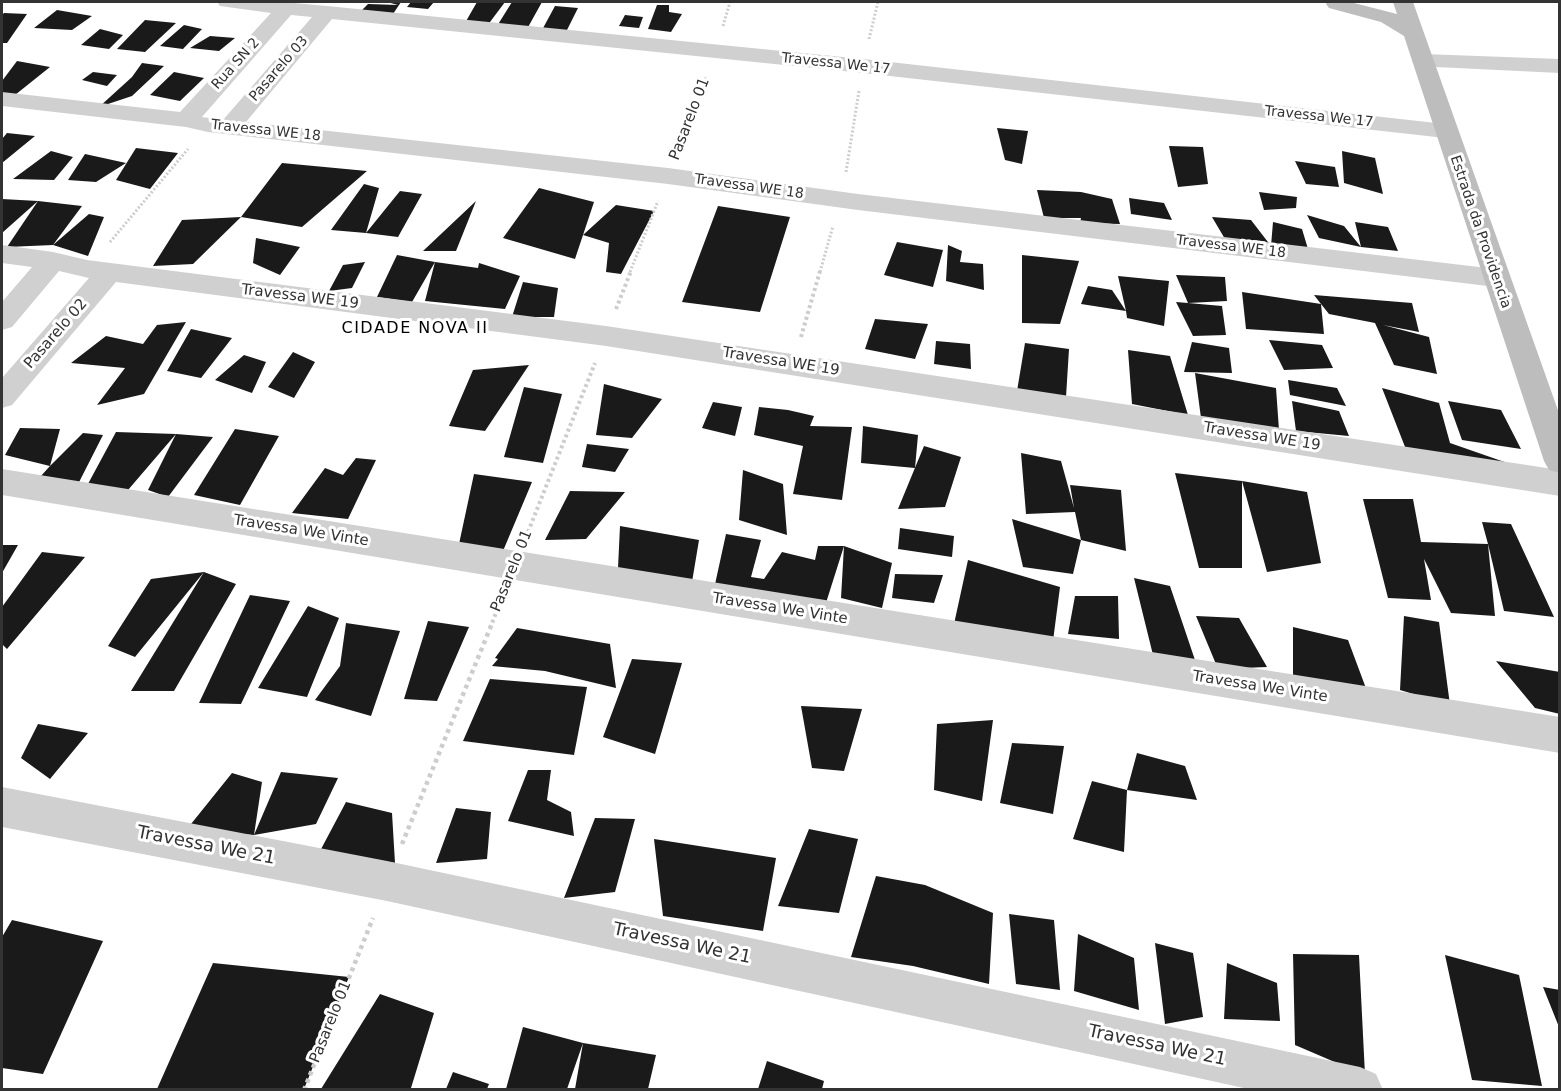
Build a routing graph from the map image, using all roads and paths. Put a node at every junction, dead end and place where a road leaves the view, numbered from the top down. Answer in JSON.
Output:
{"nodes":[{"id":1,"x":227,"y":2,"type":"edge"},
{"id":2,"x":1391,"y":2,"type":"edge"},
{"id":3,"x":1403,"y":2,"type":"edge"},
{"id":4,"x":1328,"y":3,"type":"edge"},
{"id":5,"x":286,"y":8,"type":"junction"},
{"id":6,"x":327,"y":12,"type":"junction"},
{"id":7,"x":1414,"y":33,"type":"junction"},
{"id":8,"x":716,"y":52,"type":"junction"},
{"id":9,"x":1423,"y":61,"type":"junction"},
{"id":10,"x":1560,"y":66,"type":"edge"},
{"id":11,"x":2,"y":99,"type":"edge"},
{"id":12,"x":208,"y":124,"type":"junction"},
{"id":13,"x":1445,"y":131,"type":"junction"},
{"id":14,"x":668,"y":176,"type":"junction"},
{"id":15,"x":2,"y":254,"type":"edge"},
{"id":16,"x":53,"y":261,"type":"junction"},
{"id":17,"x":98,"y":270,"type":"junction"},
{"id":18,"x":1496,"y":278,"type":"junction"},
{"id":19,"x":2,"y":320,"type":"edge"},
{"id":20,"x":606,"y":336,"type":"junction"},
{"id":21,"x":2,"y":397,"type":"edge"},
{"id":22,"x":1560,"y":461,"type":"edge"},
{"id":23,"x":2,"y":482,"type":"edge"},
{"id":24,"x":1560,"y":483,"type":"edge"},
{"id":25,"x":514,"y":566,"type":"junction"},
{"id":26,"x":1560,"y":735,"type":"edge"},
{"id":27,"x":2,"y":807,"type":"edge"},
{"id":28,"x":387,"y":880,"type":"junction"},
{"id":29,"x":304,"y":1089,"type":"edge"},
{"id":30,"x":1360,"y":1089,"type":"edge"}],
"edges":[{"from":1,"to":5,"type":"street","name":"Travessa We 17"},
{"from":2,"to":4,"type":"main road"},
{"from":3,"to":7,"type":"main road","name":"Estrada da Providencia"},
{"from":4,"to":7,"type":"main road"},
{"from":5,"to":6,"type":"street","name":"Travessa We 17"},
{"from":5,"to":12,"type":"street","name":"Rua SN 2"},
{"from":6,"to":8,"type":"street","name":"Travessa We 17"},
{"from":6,"to":12,"type":"street","name":"Pasarelo 03"},
{"from":7,"to":9,"type":"main road","name":"Estrada da Providencia"},
{"from":8,"to":13,"type":"street","name":"Travessa We 17"},
{"from":8,"to":14,"type":"path","name":"Pasarelo 01"},
{"from":9,"to":10,"type":"street"},
{"from":9,"to":13,"type":"main road","name":"Estrada da Providencia"},
{"from":11,"to":12,"type":"street","name":"Travessa WE 18"},
{"from":12,"to":14,"type":"street","name":"Travessa WE 18"},
{"from":12,"to":17,"type":"path"},
{"from":13,"to":18,"type":"main road","name":"Estrada da Providencia"},
{"from":14,"to":18,"type":"street","name":"Travessa WE 18"},
{"from":14,"to":20,"type":"path","name":"Pasarelo 01"},
{"from":15,"to":16,"type":"street","name":"Travessa WE 19"},
{"from":16,"to":17,"type":"street","name":"Travessa WE 19"},
{"from":16,"to":19,"type":"street"},
{"from":17,"to":20,"type":"street","name":"Travessa WE 19"},
{"from":17,"to":21,"type":"street","name":"Pasarelo 02"},
{"from":18,"to":22,"type":"main road","name":"Estrada da Providencia"},
{"from":20,"to":24,"type":"street","name":"Travessa WE 19"},
{"from":20,"to":25,"type":"path","name":"Pasarelo 01"},
{"from":23,"to":25,"type":"street","name":"Travessa We Vinte"},
{"from":25,"to":26,"type":"street","name":"Travessa We Vinte"},
{"from":25,"to":28,"type":"path","name":"Pasarelo 01"},
{"from":27,"to":28,"type":"street","name":"Travessa We 21"},
{"from":28,"to":29,"type":"path","name":"Pasarelo 01"},
{"from":28,"to":30,"type":"street","name":"Travessa We 21"}]}
